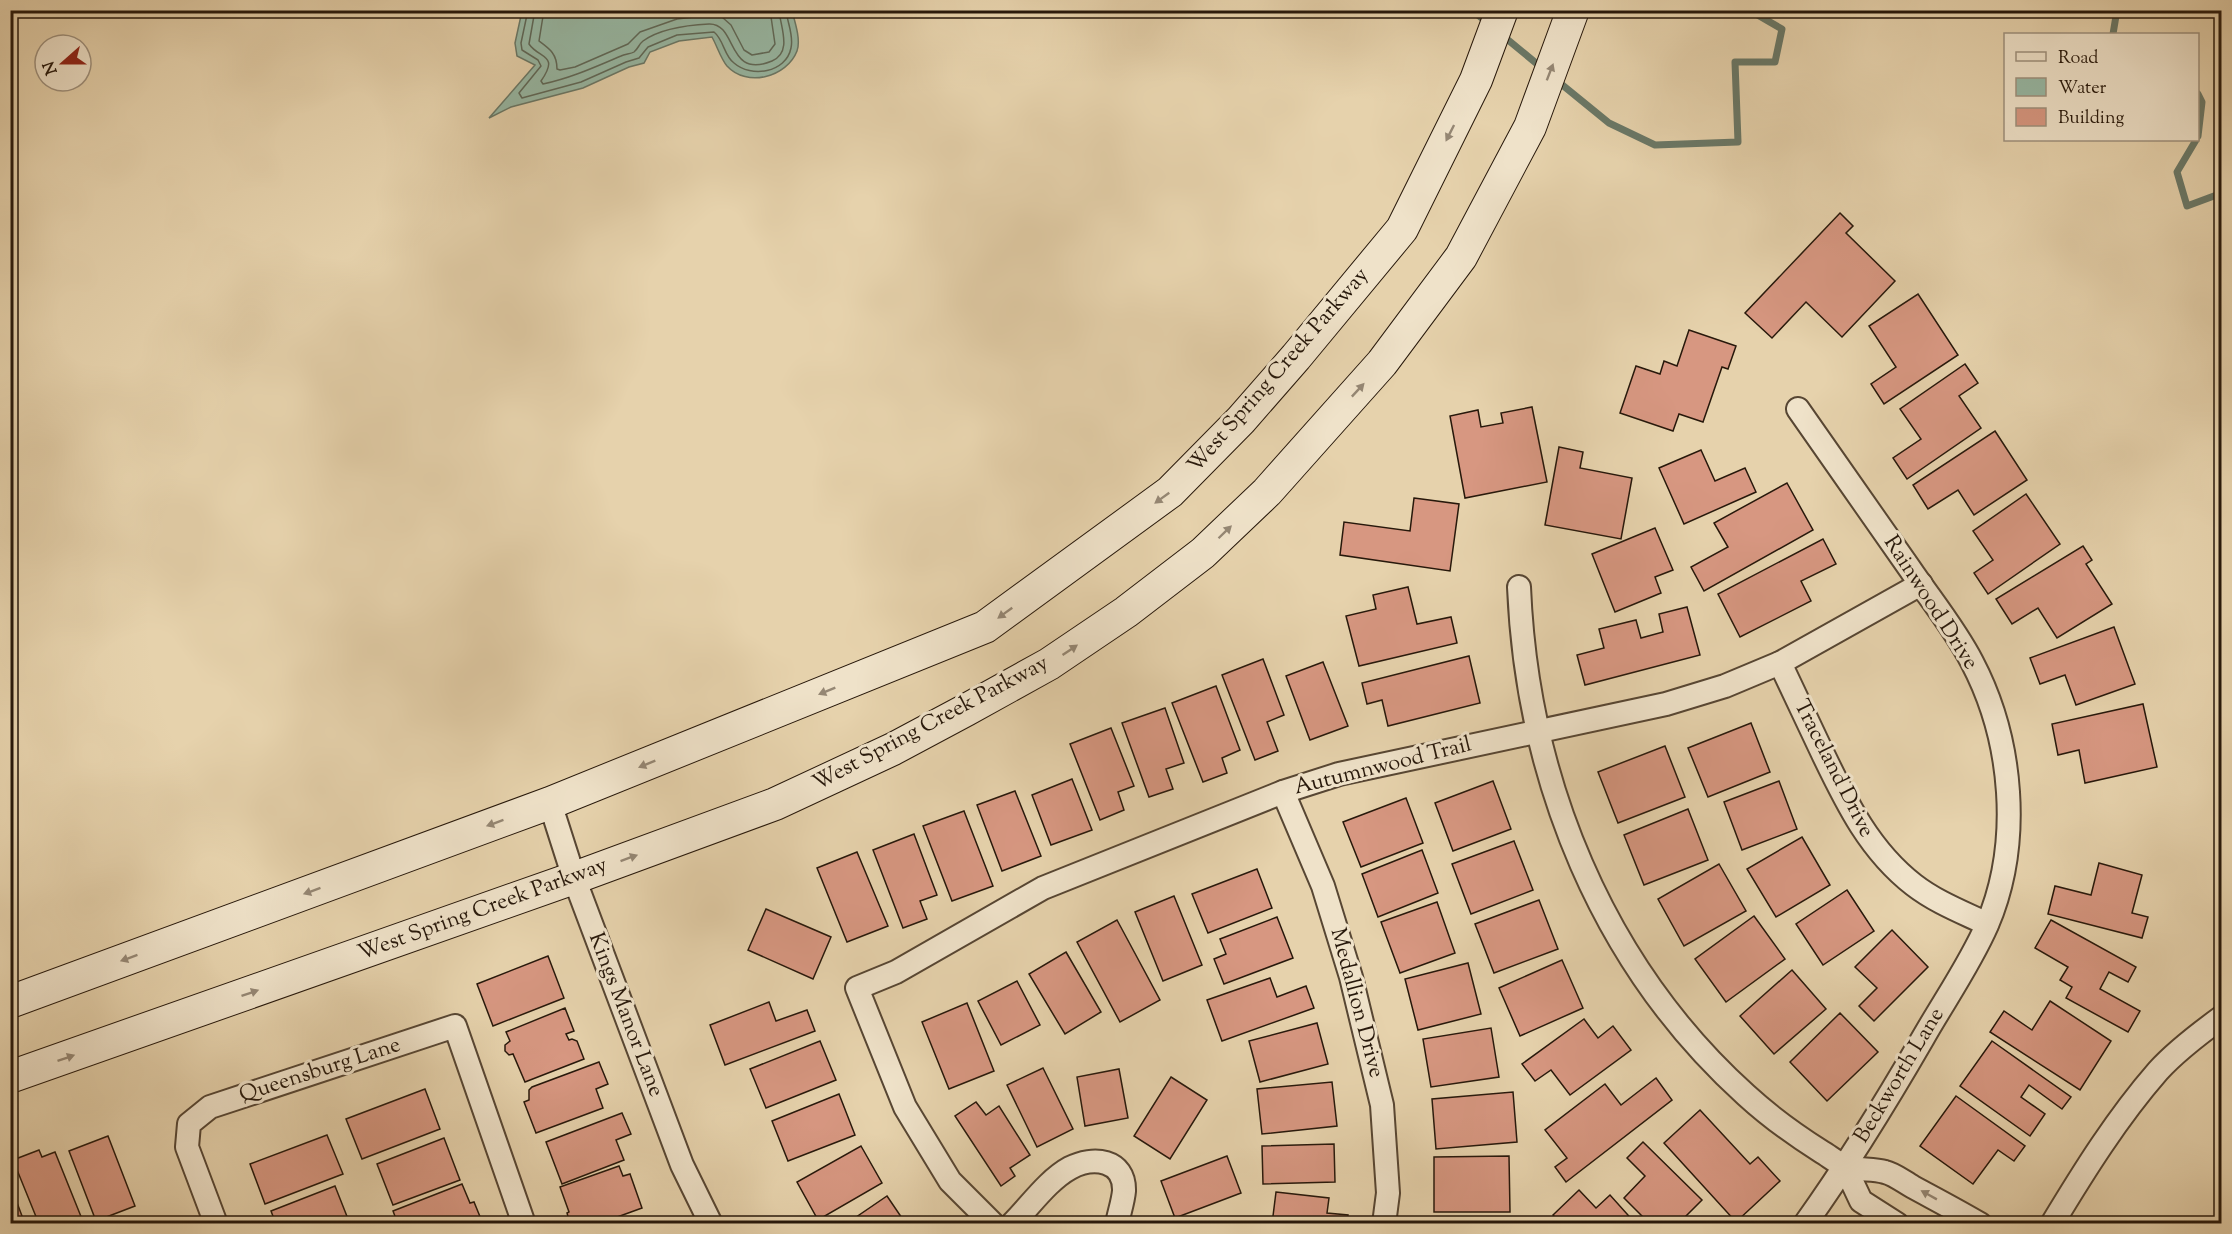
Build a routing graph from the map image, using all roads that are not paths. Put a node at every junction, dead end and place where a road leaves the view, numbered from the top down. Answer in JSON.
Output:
{"nodes":[{"id":1,"x":1502,"y":10,"type":"edge"},
{"id":2,"x":1573,"y":10,"type":"edge"},
{"id":3,"x":1798,"y":409,"type":"dead end"},
{"id":4,"x":1921,"y":584,"type":"junction"},
{"id":5,"x":1520,"y":587,"type":"dead end"},
{"id":6,"x":1779,"y":663,"type":"junction"},
{"id":7,"x":1538,"y":732,"type":"junction"},
{"id":8,"x":1283,"y":792,"type":"junction"},
{"id":9,"x":550,"y":803,"type":"junction"},
{"id":10,"x":574,"y":879,"type":"junction"},
{"id":11,"x":1987,"y":924,"type":"junction"},
{"id":12,"x":10,"y":1002,"type":"edge"},
{"id":13,"x":2222,"y":1017,"type":"edge"},
{"id":14,"x":10,"y":1077,"type":"edge"},
{"id":15,"x":1845,"y":1167,"type":"junction"},
{"id":16,"x":215,"y":1223,"type":"edge"},
{"id":17,"x":524,"y":1224,"type":"edge"},
{"id":18,"x":711,"y":1224,"type":"edge"},
{"id":19,"x":993,"y":1224,"type":"edge"},
{"id":20,"x":1012,"y":1224,"type":"edge"},
{"id":21,"x":1117,"y":1224,"type":"edge"},
{"id":22,"x":1384,"y":1224,"type":"edge"},
{"id":23,"x":1805,"y":1224,"type":"edge"},
{"id":24,"x":1897,"y":1224,"type":"edge"},
{"id":25,"x":1980,"y":1224,"type":"edge"},
{"id":26,"x":2052,"y":1224,"type":"edge"}],
"edges":[{"from":1,"to":9,"type":"main road","name":"West Spring Creek Parkway","one_way":true},
{"from":10,"to":2,"type":"main road","name":"West Spring Creek Parkway","one_way":true},
{"from":3,"to":4,"type":"street","name":"Rainwood Drive"},
{"from":4,"to":6,"type":"street","name":"Autumnwood Trail"},
{"from":4,"to":11,"type":"street","name":"Rainwood Drive"},
{"from":5,"to":7,"type":"street"},
{"from":6,"to":7,"type":"street","name":"Autumnwood Trail"},
{"from":6,"to":11,"type":"street","name":"Traceland Drive"},
{"from":7,"to":8,"type":"street","name":"Autumnwood Trail"},
{"from":7,"to":15,"type":"street"},
{"from":8,"to":19,"type":"street","name":"Autumnwood Trail"},
{"from":8,"to":22,"type":"street","name":"Medallion Drive"},
{"from":9,"to":10,"type":"street","name":"Kings Manor Lane"},
{"from":9,"to":12,"type":"main road","name":"West Spring Creek Parkway","one_way":true},
{"from":14,"to":10,"type":"main road","name":"West Spring Creek Parkway","one_way":true},
{"from":10,"to":18,"type":"street","name":"Kings Manor Lane"},
{"from":11,"to":15,"type":"street","name":"Beckworth Lane"},
{"from":13,"to":26,"type":"street"},
{"from":15,"to":23,"type":"street","name":"Beckworth Lane"},
{"from":15,"to":24,"type":"street"},
{"from":25,"to":15,"type":"street","one_way":true},
{"from":16,"to":17,"type":"street","name":"Queensburg Lane"},
{"from":20,"to":21,"type":"street"}]}
